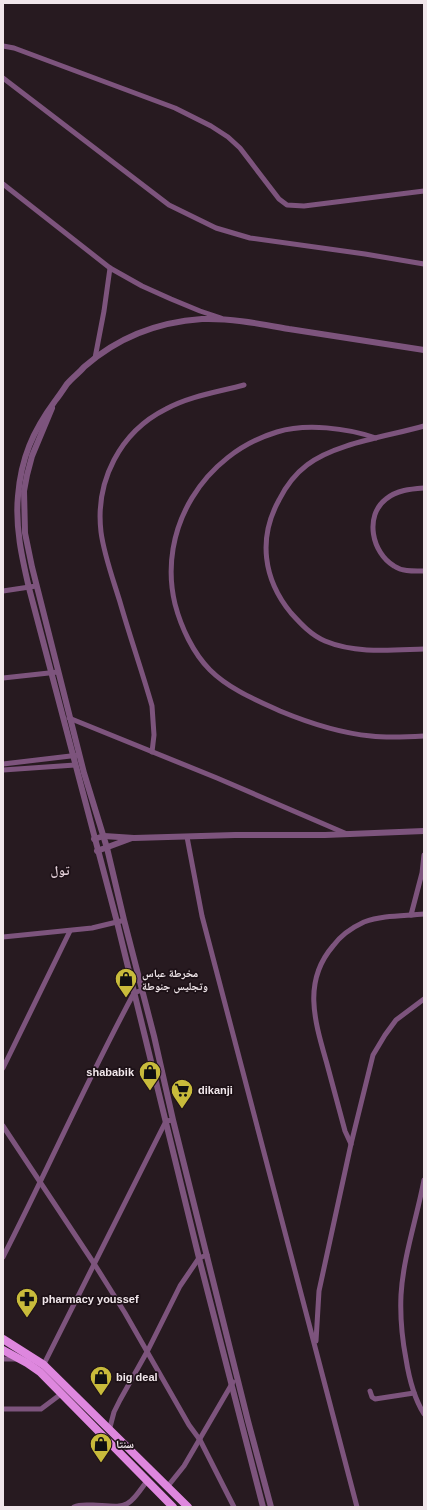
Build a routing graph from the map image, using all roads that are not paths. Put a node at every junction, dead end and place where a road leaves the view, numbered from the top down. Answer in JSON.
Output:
{"nodes":[{"id":1,"x":3,"y":46,"type":"edge"},
{"id":2,"x":3,"y":78,"type":"edge"},
{"id":3,"x":3,"y":184,"type":"edge"},
{"id":4,"x":424,"y":191,"type":"edge"},
{"id":5,"x":424,"y":264,"type":"edge"},
{"id":6,"x":110,"y":268,"type":"junction"},
{"id":7,"x":226,"y":319,"type":"junction"},
{"id":8,"x":424,"y":350,"type":"edge"},
{"id":9,"x":95,"y":358,"type":"junction"},
{"id":10,"x":244,"y":385,"type":"dead end"},
{"id":11,"x":54,"y":403,"type":"junction"},
{"id":12,"x":424,"y":426,"type":"edge"},
{"id":13,"x":376,"y":438,"type":"junction"},
{"id":14,"x":424,"y":488,"type":"edge"},
{"id":15,"x":424,"y":571,"type":"edge"},
{"id":16,"x":36,"y":586,"type":"junction"},
{"id":17,"x":29,"y":588,"type":"junction"},
{"id":18,"x":3,"y":591,"type":"edge"},
{"id":19,"x":424,"y":649,"type":"edge"},
{"id":20,"x":54,"y":673,"type":"junction"},
{"id":21,"x":3,"y":678,"type":"edge"},
{"id":22,"x":69,"y":718,"type":"junction"},
{"id":23,"x":424,"y":736,"type":"edge"},
{"id":24,"x":152,"y":752,"type":"junction"},
{"id":25,"x":79,"y":755,"type":"junction"},
{"id":26,"x":72,"y":757,"type":"junction"},
{"id":27,"x":3,"y":764,"type":"edge"},
{"id":28,"x":75,"y":765,"type":"junction"},
{"id":29,"x":3,"y":770,"type":"edge"},
{"id":30,"x":424,"y":831,"type":"edge"},
{"id":31,"x":348,"y":834,"type":"junction"},
{"id":32,"x":104,"y":836,"type":"junction"},
{"id":33,"x":187,"y":837,"type":"junction"},
{"id":34,"x":134,"y":838,"type":"junction"},
{"id":35,"x":94,"y":839,"type":"junction"},
{"id":36,"x":107,"y":848,"type":"junction"},
{"id":37,"x":97,"y":851,"type":"junction"},
{"id":38,"x":424,"y":855,"type":"edge"},
{"id":39,"x":424,"y":914,"type":"edge"},
{"id":40,"x":411,"y":915,"type":"junction"},
{"id":41,"x":124,"y":920,"type":"junction"},
{"id":42,"x":117,"y":922,"type":"junction"},
{"id":43,"x":70,"y":931,"type":"junction"},
{"id":44,"x":3,"y":937,"type":"edge"},
{"id":45,"x":142,"y":990,"type":"junction"},
{"id":46,"x":134,"y":993,"type":"junction"},
{"id":47,"x":424,"y":999,"type":"edge"},
{"id":48,"x":155,"y":1041,"type":"junction"},
{"id":49,"x":147,"y":1043,"type":"junction"},
{"id":50,"x":3,"y":1068,"type":"edge"},
{"id":51,"x":173,"y":1120,"type":"junction"},
{"id":52,"x":166,"y":1122,"type":"junction"},
{"id":53,"x":3,"y":1126,"type":"edge"},
{"id":54,"x":351,"y":1144,"type":"junction"},
{"id":55,"x":424,"y":1180,"type":"edge"},
{"id":56,"x":40,"y":1183,"type":"junction"},
{"id":57,"x":423,"y":1187,"type":"edge"},
{"id":58,"x":207,"y":1255,"type":"junction"},
{"id":59,"x":3,"y":1257,"type":"edge"},
{"id":60,"x":199,"y":1258,"type":"junction"},
{"id":61,"x":95,"y":1265,"type":"junction"},
{"id":62,"x":3,"y":1339,"type":"edge"},
{"id":63,"x":315,"y":1346,"type":"junction"},
{"id":64,"x":3,"y":1350,"type":"edge"},
{"id":65,"x":148,"y":1350,"type":"junction"},
{"id":66,"x":3,"y":1359,"type":"edge"},
{"id":67,"x":20,"y":1359,"type":"junction"},
{"id":68,"x":42,"y":1369,"type":"junction"},
{"id":69,"x":235,"y":1382,"type":"junction"},
{"id":70,"x":370,"y":1391,"type":"dead end"},
{"id":71,"x":414,"y":1392,"type":"junction"},
{"id":72,"x":61,"y":1394,"type":"junction"},
{"id":73,"x":3,"y":1409,"type":"edge"},
{"id":74,"x":424,"y":1414,"type":"edge"},
{"id":75,"x":109,"y":1429,"type":"junction"},
{"id":76,"x":200,"y":1440,"type":"junction"},
{"id":77,"x":107,"y":1442,"type":"junction"},
{"id":78,"x":261,"y":1470,"type":"junction"},
{"id":79,"x":254,"y":1471,"type":"junction"},
{"id":80,"x":147,"y":1481,"type":"junction"},
{"id":81,"x":168,"y":1486,"type":"junction"},
{"id":82,"x":74,"y":1507,"type":"edge"},
{"id":83,"x":173,"y":1507,"type":"edge"},
{"id":84,"x":188,"y":1507,"type":"edge"},
{"id":85,"x":234,"y":1507,"type":"edge"},
{"id":86,"x":263,"y":1507,"type":"edge"},
{"id":87,"x":271,"y":1507,"type":"edge"},
{"id":88,"x":357,"y":1507,"type":"edge"}],
"edges":[{"from":1,"to":4,"type":"street"},
{"from":2,"to":5,"type":"street"},
{"from":3,"to":6,"type":"street"},
{"from":6,"to":7,"type":"street"},
{"from":6,"to":9,"type":"street"},
{"from":7,"to":8,"type":"street"},
{"from":7,"to":9,"type":"street"},
{"from":9,"to":11,"type":"street"},
{"from":10,"to":24,"type":"street"},
{"from":11,"to":16,"type":"street"},
{"from":11,"to":17,"type":"street"},
{"from":12,"to":13,"type":"street"},
{"from":13,"to":19,"type":"street"},
{"from":13,"to":23,"type":"street"},
{"from":14,"to":15,"type":"street"},
{"from":16,"to":17,"type":"street"},
{"from":16,"to":20,"type":"street"},
{"from":17,"to":18,"type":"street"},
{"from":17,"to":20,"type":"street"},
{"from":20,"to":21,"type":"street"},
{"from":20,"to":22,"type":"street"},
{"from":20,"to":26,"type":"street"},
{"from":22,"to":24,"type":"street"},
{"from":22,"to":25,"type":"street"},
{"from":24,"to":31,"type":"street"},
{"from":25,"to":26,"type":"street"},
{"from":25,"to":32,"type":"street"},
{"from":26,"to":27,"type":"street"},
{"from":26,"to":28,"type":"street"},
{"from":28,"to":29,"type":"street"},
{"from":28,"to":35,"type":"street"},
{"from":30,"to":31,"type":"street"},
{"from":31,"to":33,"type":"street"},
{"from":32,"to":34,"type":"street"},
{"from":32,"to":35,"type":"street"},
{"from":32,"to":36,"type":"street"},
{"from":33,"to":34,"type":"street"},
{"from":33,"to":63,"type":"street"},
{"from":34,"to":36,"type":"street"},
{"from":35,"to":37,"type":"street"},
{"from":36,"to":37,"type":"street"},
{"from":36,"to":41,"type":"street"},
{"from":37,"to":42,"type":"street"},
{"from":38,"to":40,"type":"street"},
{"from":39,"to":40,"type":"street"},
{"from":40,"to":54,"type":"street"},
{"from":41,"to":42,"type":"street"},
{"from":41,"to":45,"type":"street"},
{"from":42,"to":43,"type":"street"},
{"from":42,"to":46,"type":"street"},
{"from":43,"to":44,"type":"street"},
{"from":43,"to":50,"type":"street"},
{"from":45,"to":46,"type":"street"},
{"from":45,"to":48,"type":"street"},
{"from":46,"to":49,"type":"street"},
{"from":46,"to":56,"type":"street"},
{"from":47,"to":54,"type":"street"},
{"from":48,"to":49,"type":"street"},
{"from":48,"to":51,"type":"street"},
{"from":49,"to":52,"type":"street"},
{"from":51,"to":52,"type":"street"},
{"from":51,"to":58,"type":"street"},
{"from":52,"to":60,"type":"street"},
{"from":52,"to":61,"type":"street"},
{"from":53,"to":56,"type":"street"},
{"from":54,"to":63,"type":"street"},
{"from":55,"to":57,"type":"street"},
{"from":56,"to":59,"type":"street"},
{"from":56,"to":61,"type":"street"},
{"from":57,"to":71,"type":"street"},
{"from":58,"to":60,"type":"street"},
{"from":58,"to":69,"type":"street"},
{"from":60,"to":65,"type":"street"},
{"from":60,"to":69,"type":"street"},
{"from":61,"to":65,"type":"street"},
{"from":61,"to":68,"type":"street"},
{"from":62,"to":68,"type":"main road"},
{"from":63,"to":88,"type":"street"},
{"from":64,"to":67,"type":"main road"},
{"from":65,"to":75,"type":"street"},
{"from":65,"to":76,"type":"street"},
{"from":66,"to":67,"type":"street"},
{"from":67,"to":68,"type":"main road"},
{"from":68,"to":72,"type":"main road"},
{"from":68,"to":75,"type":"main road"},
{"from":69,"to":76,"type":"street"},
{"from":69,"to":78,"type":"street"},
{"from":69,"to":79,"type":"street"},
{"from":70,"to":71,"type":"street"},
{"from":71,"to":74,"type":"street"},
{"from":72,"to":73,"type":"street"},
{"from":72,"to":77,"type":"main road"},
{"from":75,"to":77,"type":"street"},
{"from":75,"to":81,"type":"main road"},
{"from":76,"to":81,"type":"street"},
{"from":76,"to":85,"type":"street"},
{"from":77,"to":80,"type":"main road"},
{"from":78,"to":79,"type":"street"},
{"from":78,"to":87,"type":"street"},
{"from":79,"to":86,"type":"street"},
{"from":80,"to":82,"type":"street"},
{"from":80,"to":83,"type":"main road"},
{"from":81,"to":84,"type":"main road"}]}
